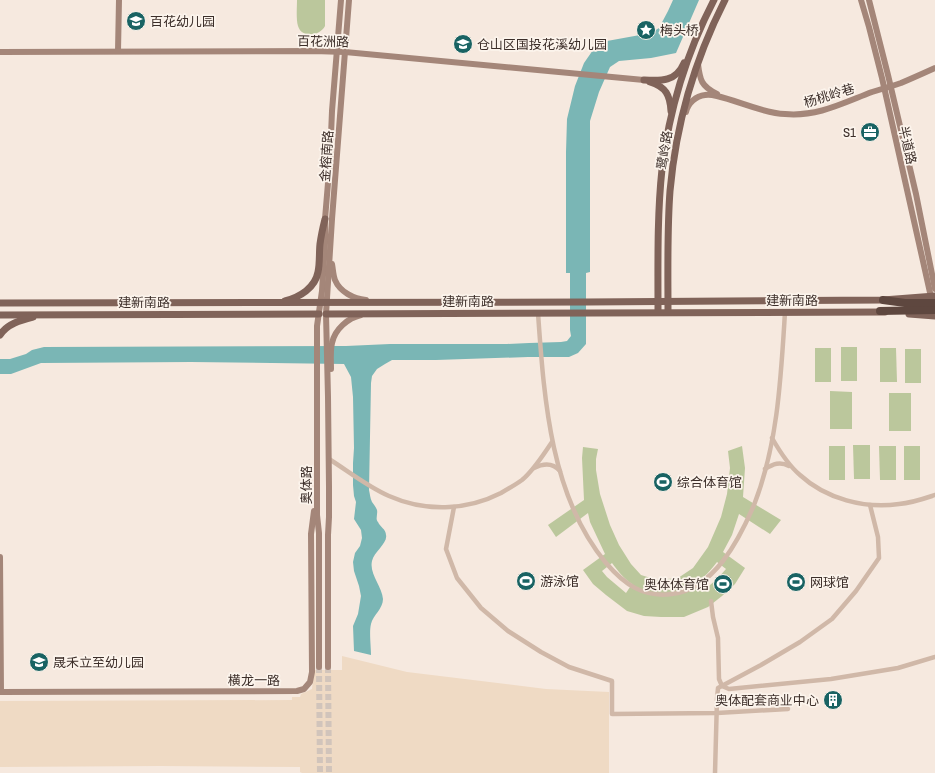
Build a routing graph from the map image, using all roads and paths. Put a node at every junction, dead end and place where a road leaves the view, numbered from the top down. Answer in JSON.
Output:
{"nodes":[{"id":1,"x":119,"y":0,"type":"edge"},
{"id":2,"x":341,"y":0,"type":"edge"},
{"id":3,"x":349,"y":0,"type":"edge"},
{"id":4,"x":714,"y":0,"type":"edge"},
{"id":5,"x":725,"y":0,"type":"edge"},
{"id":6,"x":861,"y":0,"type":"edge"},
{"id":7,"x":869,"y":0,"type":"edge"},
{"id":8,"x":693,"y":47,"type":"junction"},
{"id":9,"x":118,"y":51,"type":"junction"},
{"id":10,"x":0,"y":52,"type":"edge"},
{"id":11,"x":337,"y":52,"type":"junction"},
{"id":12,"x":345,"y":52,"type":"junction"},
{"id":13,"x":698,"y":63,"type":"junction"},
{"id":14,"x":935,"y":68,"type":"edge"},
{"id":15,"x":644,"y":80,"type":"junction"},
{"id":16,"x":891,"y":86,"type":"junction"},
{"id":17,"x":884,"y":88,"type":"junction"},
{"id":18,"x":726,"y":98,"type":"junction"},
{"id":19,"x":672,"y":116,"type":"junction"},
{"id":20,"x":677,"y":140,"type":"junction"},
{"id":21,"x":325,"y":219,"type":"junction"},
{"id":22,"x":330,"y":257,"type":"junction"},
{"id":23,"x":935,"y":289,"type":"edge"},
{"id":24,"x":934,"y":298,"type":"edge"},
{"id":25,"x":884,"y":300,"type":"joint"},
{"id":26,"x":658,"y":301,"type":"junction"},
{"id":27,"x":668,"y":301,"type":"junction"},
{"id":28,"x":0,"y":303,"type":"edge"},
{"id":29,"x":278,"y":303,"type":"junction"},
{"id":30,"x":324,"y":303,"type":"junction"},
{"id":31,"x":392,"y":303,"type":"junction"},
{"id":32,"x":935,"y":310,"type":"edge"},
{"id":33,"x":880,"y":311,"type":"junction"},
{"id":34,"x":658,"y":312,"type":"junction"},
{"id":35,"x":668,"y":312,"type":"junction"},
{"id":36,"x":785,"y":312,"type":"junction"},
{"id":37,"x":538,"y":313,"type":"junction"},
{"id":38,"x":0,"y":314,"type":"edge"},
{"id":39,"x":322,"y":314,"type":"junction"},
{"id":40,"x":366,"y":314,"type":"junction"},
{"id":41,"x":44,"y":315,"type":"junction"},
{"id":42,"x":935,"y":316,"type":"edge"},
{"id":43,"x":0,"y":334,"type":"edge"},
{"id":44,"x":328,"y":397,"type":"junction"},
{"id":45,"x":772,"y":438,"type":"junction"},
{"id":46,"x":552,"y":442,"type":"junction"},
{"id":47,"x":329,"y":459,"type":"junction"},
{"id":48,"x":792,"y":467,"type":"junction"},
{"id":49,"x":533,"y":469,"type":"junction"},
{"id":50,"x":765,"y":469,"type":"junction"},
{"id":51,"x":560,"y":472,"type":"junction"},
{"id":52,"x":317,"y":487,"type":"junction"},
{"id":53,"x":935,"y":495,"type":"edge"},
{"id":54,"x":870,"y":505,"type":"junction"},
{"id":55,"x":454,"y":507,"type":"junction"},
{"id":56,"x":0,"y":557,"type":"edge"},
{"id":57,"x":711,"y":601,"type":"dead end"},
{"id":58,"x":935,"y":657,"type":"edge"},
{"id":59,"x":320,"y":667,"type":"tunnel mouth"},
{"id":60,"x":328,"y":667,"type":"tunnel mouth"},
{"id":61,"x":722,"y":686,"type":"junction"},
{"id":62,"x":1,"y":692,"type":"edge"},
{"id":63,"x":788,"y":709,"type":"dead end"},
{"id":64,"x":717,"y":712,"type":"junction"},
{"id":65,"x":715,"y":773,"type":"edge"}],
"edges":[{"from":1,"to":9,"type":"main road"},
{"from":2,"to":11,"type":"main road","name":"金榕南路"},
{"from":3,"to":12,"type":"main road","name":"金榕南路"},
{"from":4,"to":8,"type":"main road","name":"鹭岭路"},
{"from":5,"to":13,"type":"main road","name":"鹭岭路"},
{"from":6,"to":17,"type":"main road","name":"半道路"},
{"from":7,"to":16,"type":"main road","name":"半道路"},
{"from":8,"to":15,"type":"main road"},
{"from":8,"to":19,"type":"main road","name":"鹭岭路"},
{"from":9,"to":10,"type":"main road","name":"百花洲路"},
{"from":9,"to":11,"type":"main road","name":"百花洲路"},
{"from":11,"to":12,"type":"main road","name":"百花洲路"},
{"from":11,"to":21,"type":"main road","name":"金榕南路"},
{"from":12,"to":15,"type":"main road","name":"百花洲路"},
{"from":12,"to":22,"type":"main road","name":"金榕南路"},
{"from":13,"to":18,"type":"main road"},
{"from":13,"to":20,"type":"main road","name":"鹭岭路"},
{"from":14,"to":16,"type":"main road","name":"杨桃岭巷"},
{"from":15,"to":19,"type":"main road"},
{"from":16,"to":17,"type":"main road","name":"杨桃岭巷"},
{"from":16,"to":23,"type":"main road","name":"半道路"},
{"from":17,"to":18,"type":"main road","name":"杨桃岭巷"},
{"from":17,"to":24,"type":"main road","name":"半道路"},
{"from":18,"to":20,"type":"main road"},
{"from":19,"to":26,"type":"main road","name":"鹭岭路"},
{"from":20,"to":27,"type":"main road","name":"鹭岭路"},
{"from":21,"to":29,"type":"main road"},
{"from":21,"to":30,"type":"main road","name":"金榕南路"},
{"from":22,"to":30,"type":"main road","name":"金榕南路"},
{"from":22,"to":31,"type":"main road"},
{"from":24,"to":25,"type":"highway"},
{"from":25,"to":27,"type":"main road","name":"建新南路"},
{"from":26,"to":27,"type":"main road","name":"建新南路"},
{"from":26,"to":31,"type":"main road","name":"建新南路"},
{"from":26,"to":34,"type":"main road","name":"鹭岭路"},
{"from":27,"to":35,"type":"main road","name":"鹭岭路"},
{"from":28,"to":29,"type":"main road","name":"建新南路"},
{"from":29,"to":30,"type":"main road","name":"建新南路"},
{"from":30,"to":31,"type":"main road","name":"建新南路"},
{"from":30,"to":39,"type":"main road","name":"奥体路"},
{"from":32,"to":33,"type":"highway"},
{"from":33,"to":36,"type":"main road","name":"建新南路"},
{"from":33,"to":42,"type":"main road","name":"建新南路"},
{"from":34,"to":35,"type":"main road","name":"建新南路"},
{"from":34,"to":37,"type":"main road","name":"建新南路"},
{"from":35,"to":36,"type":"main road","name":"建新南路"},
{"from":36,"to":45,"type":"street"},
{"from":37,"to":40,"type":"main road","name":"建新南路"},
{"from":37,"to":46,"type":"street"},
{"from":38,"to":41,"type":"main road","name":"建新南路"},
{"from":39,"to":40,"type":"main road","name":"建新南路"},
{"from":39,"to":41,"type":"main road","name":"建新南路"},
{"from":39,"to":44,"type":"main road","name":"奥体路"},
{"from":39,"to":52,"type":"main road","name":"奥体路"},
{"from":40,"to":44,"type":"main road"},
{"from":41,"to":43,"type":"main road"},
{"from":44,"to":47,"type":"main road","name":"奥体路"},
{"from":45,"to":48,"type":"street"},
{"from":45,"to":50,"type":"street"},
{"from":46,"to":49,"type":"street"},
{"from":46,"to":51,"type":"street"},
{"from":47,"to":55,"type":"street"},
{"from":47,"to":60,"type":"main road","name":"奥体路"},
{"from":48,"to":50,"type":"street"},
{"from":48,"to":54,"type":"street"},
{"from":49,"to":51,"type":"street"},
{"from":49,"to":55,"type":"street"},
{"from":50,"to":51,"type":"street"},
{"from":52,"to":59,"type":"main road","name":"奥体路"},
{"from":52,"to":62,"type":"main road","name":"横龙一路"},
{"from":53,"to":54,"type":"street"},
{"from":54,"to":61,"type":"street"},
{"from":55,"to":64,"type":"street"},
{"from":56,"to":62,"type":"main road"},
{"from":57,"to":61,"type":"street"},
{"from":58,"to":61,"type":"street"},
{"from":61,"to":64,"type":"street"},
{"from":63,"to":64,"type":"street"},
{"from":64,"to":65,"type":"street"}]}
